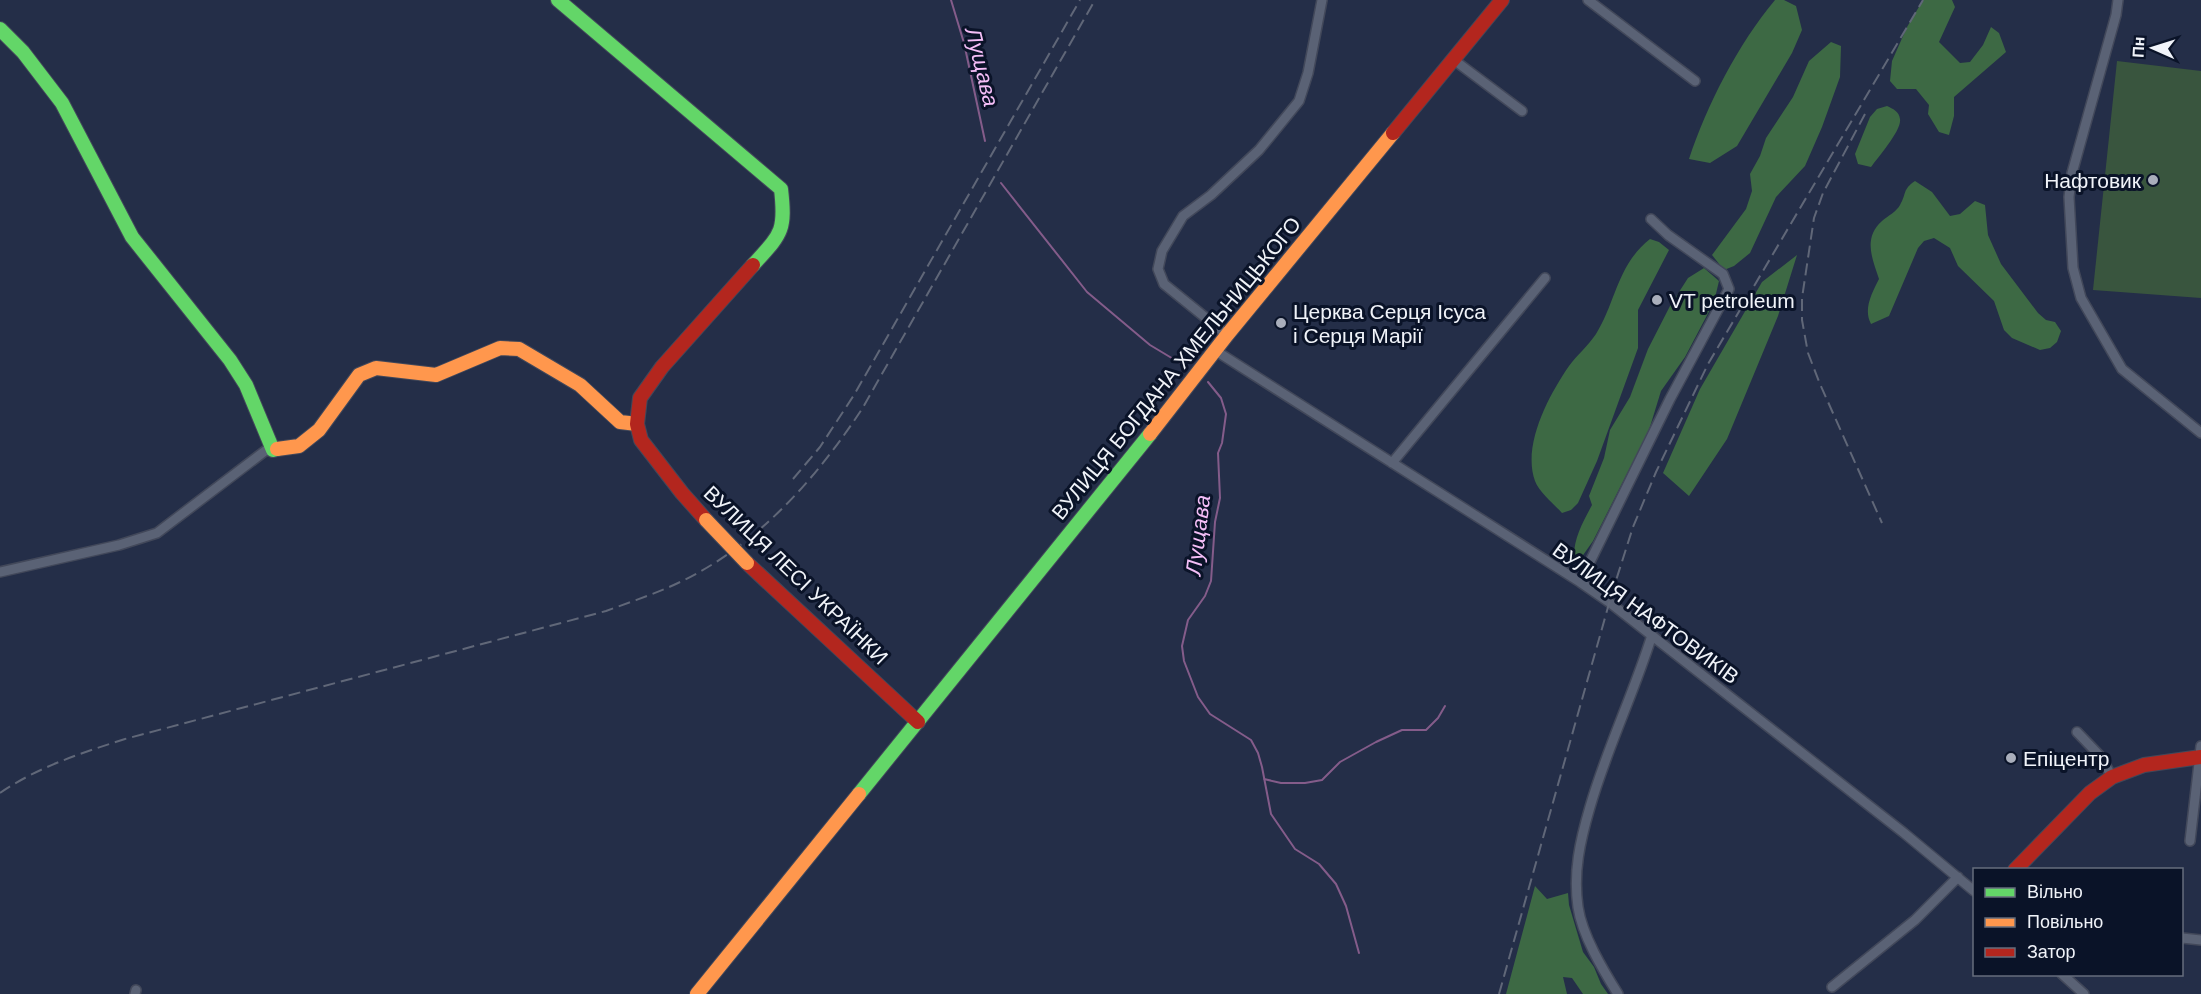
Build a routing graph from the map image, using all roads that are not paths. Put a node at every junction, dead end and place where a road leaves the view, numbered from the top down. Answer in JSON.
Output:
{"nodes":[{"id":1,"x":558,"y":0,"type":"edge"},
{"id":2,"x":1322,"y":0,"type":"edge"},
{"id":3,"x":1502,"y":0,"type":"edge"},
{"id":4,"x":1588,"y":0,"type":"edge"},
{"id":5,"x":2118,"y":0,"type":"edge"},
{"id":6,"x":0,"y":29,"type":"edge"},
{"id":7,"x":1454,"y":60,"type":"junction"},
{"id":8,"x":1695,"y":81,"type":"dead end"},
{"id":9,"x":1522,"y":111,"type":"dead end"},
{"id":10,"x":1651,"y":219,"type":"dead end"},
{"id":11,"x":1545,"y":278,"type":"dead end"},
{"id":12,"x":1227,"y":335,"type":"junction"},
{"id":13,"x":1216,"y":351,"type":"junction"},
{"id":14,"x":637,"y":424,"type":"junction"},
{"id":15,"x":2201,"y":433,"type":"edge"},
{"id":16,"x":273,"y":450,"type":"junction"},
{"id":17,"x":1392,"y":464,"type":"junction"},
{"id":18,"x":0,"y":572,"type":"edge"},
{"id":19,"x":1580,"y":582,"type":"junction"},
{"id":20,"x":1652,"y":635,"type":"junction"},
{"id":21,"x":918,"y":722,"type":"junction"},
{"id":22,"x":2077,"y":732,"type":"dead end"},
{"id":23,"x":2200,"y":753,"type":"edge"},
{"id":24,"x":2112,"y":777,"type":"junction"},
{"id":25,"x":2190,"y":841,"type":"dead end"},
{"id":26,"x":2017,"y":868,"type":"edge"},
{"id":27,"x":1958,"y":877,"type":"junction"},
{"id":28,"x":1973,"y":890,"type":"edge"},
{"id":29,"x":2183,"y":938,"type":"edge"},
{"id":30,"x":2201,"y":940,"type":"edge"},
{"id":31,"x":2063,"y":976,"type":"edge"},
{"id":32,"x":1832,"y":987,"type":"dead end"},
{"id":33,"x":697,"y":994,"type":"edge"},
{"id":34,"x":1618,"y":994,"type":"edge"},
{"id":35,"x":2084,"y":994,"type":"edge"}],
"edges":[{"from":1,"to":14,"type":"street"},
{"from":2,"to":12,"type":"street"},
{"from":3,"to":7,"type":"street","name":"ВУЛИЦЯ БОГДАНА ХМЕЛЬНИЦЬКОГО"},
{"from":4,"to":8,"type":"street"},
{"from":5,"to":15,"type":"street"},
{"from":6,"to":16,"type":"street"},
{"from":7,"to":9,"type":"street"},
{"from":7,"to":12,"type":"street","name":"ВУЛИЦЯ БОГДАНА ХМЕЛЬНИЦЬКОГО"},
{"from":10,"to":19,"type":"street"},
{"from":11,"to":17,"type":"street"},
{"from":12,"to":13,"type":"street","name":"ВУЛИЦЯ БОГДАНА ХМЕЛЬНИЦЬКОГО"},
{"from":13,"to":17,"type":"street","name":"ВУЛИЦЯ НАФТОВИКІВ"},
{"from":13,"to":21,"type":"street","name":"ВУЛИЦЯ БОГДАНА ХМЕЛЬНИЦЬКОГО"},
{"from":14,"to":16,"type":"street"},
{"from":14,"to":21,"type":"street","name":"ВУЛИЦЯ ЛЕСІ УКРАЇНКИ","bridge":true},
{"from":16,"to":18,"type":"street"},
{"from":17,"to":19,"type":"street","name":"ВУЛИЦЯ НАФТОВИКІВ"},
{"from":19,"to":20,"type":"street","name":"ВУЛИЦЯ НАФТОВИКІВ"},
{"from":20,"to":27,"type":"street","name":"ВУЛИЦЯ НАФТОВИКІВ"},
{"from":20,"to":34,"type":"street"},
{"from":21,"to":33,"type":"street","name":"ВУЛИЦЯ БОГДАНА ХМЕЛЬНИЦЬКОГО"},
{"from":22,"to":24,"type":"street"},
{"from":23,"to":24,"type":"street"},
{"from":23,"to":25,"type":"street"},
{"from":24,"to":26,"type":"street"},
{"from":27,"to":28,"type":"street","name":"ВУЛИЦЯ НАФТОВИКІВ"},
{"from":27,"to":32,"type":"street"},
{"from":29,"to":30,"type":"street"},
{"from":31,"to":35,"type":"street"}]}
